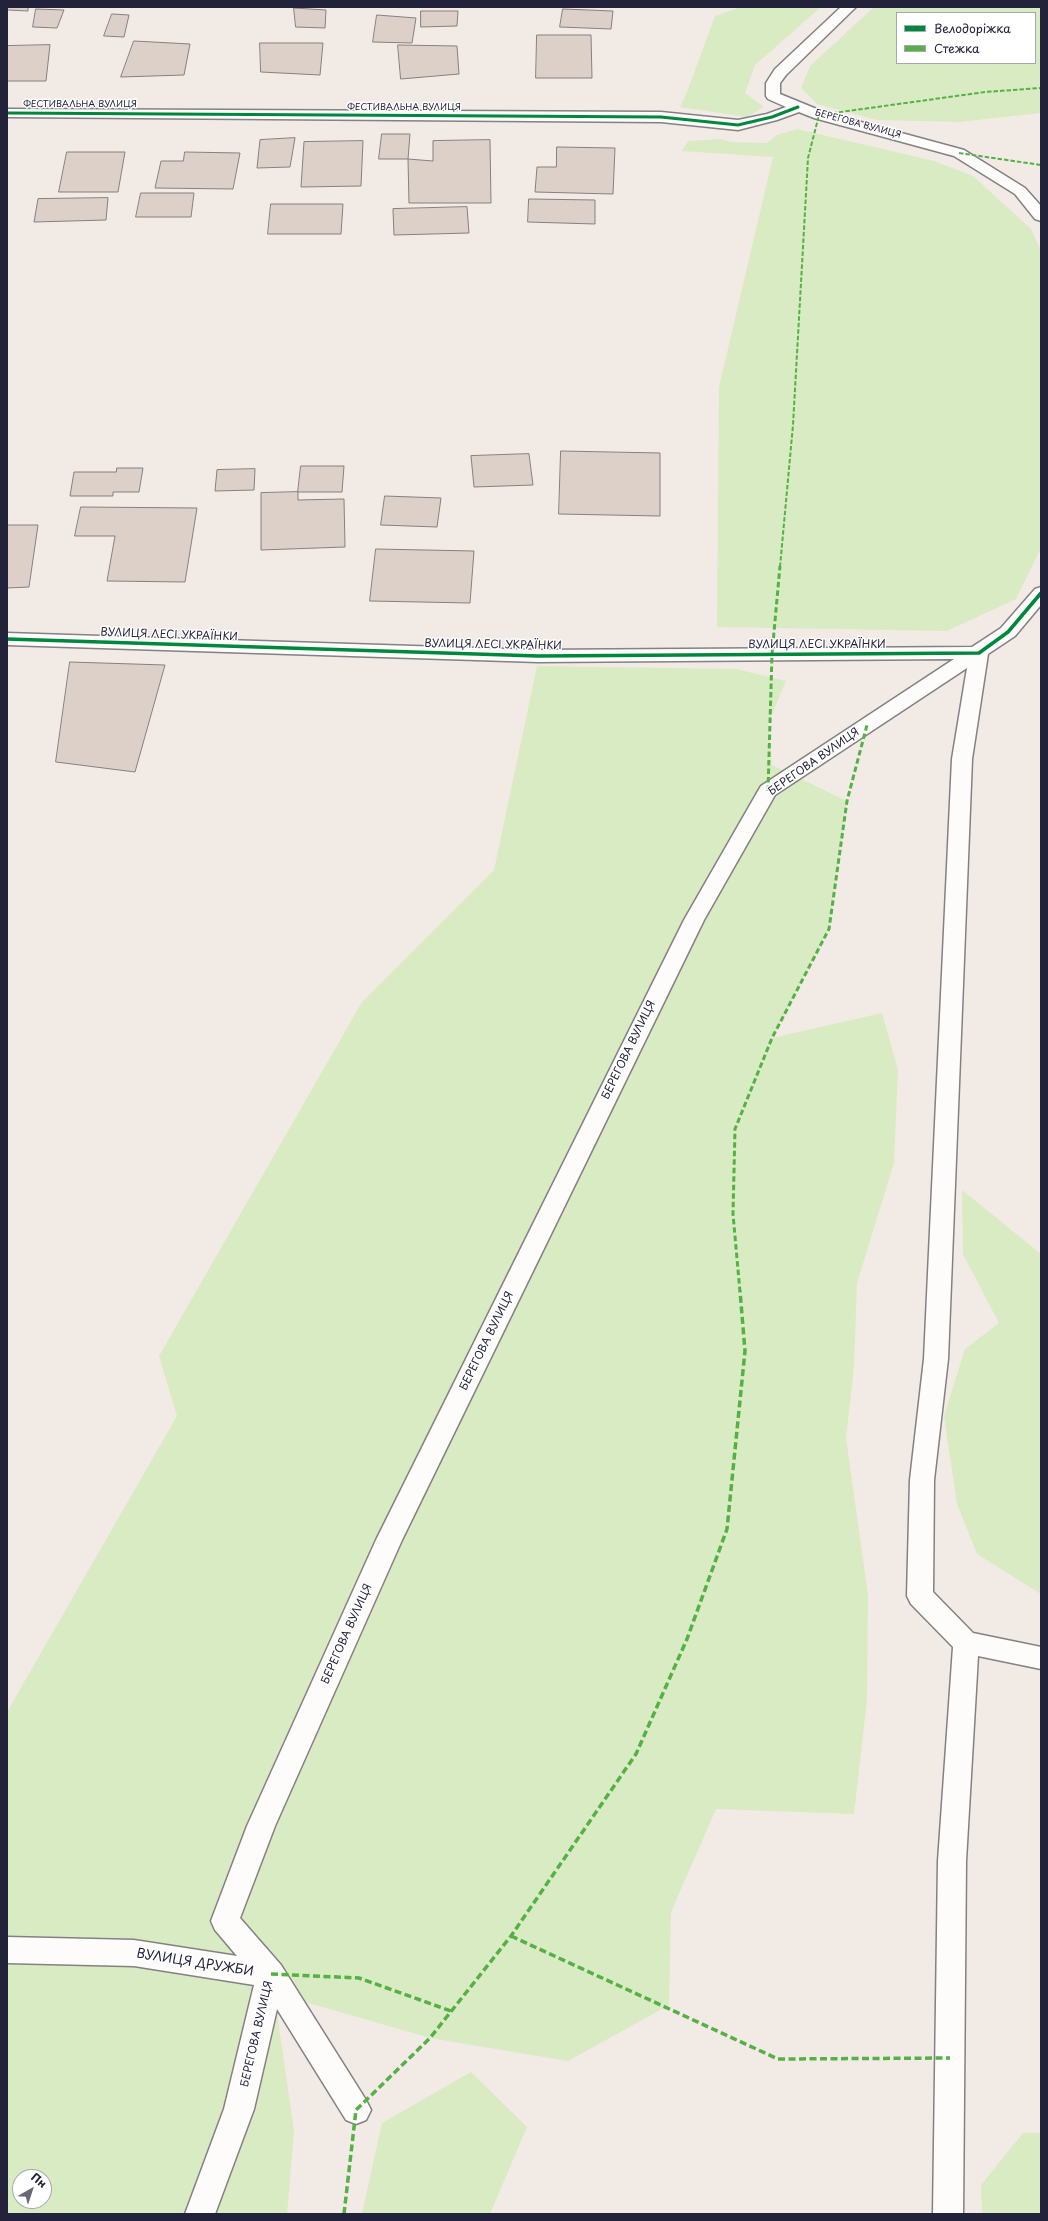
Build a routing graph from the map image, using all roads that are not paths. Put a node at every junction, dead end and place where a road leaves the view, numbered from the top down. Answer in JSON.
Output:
{"nodes":[{"id":1,"x":849,"y":7,"type":"edge"},
{"id":2,"x":798,"y":107,"type":"junction"},
{"id":3,"x":7,"y":113,"type":"edge"},
{"id":4,"x":1041,"y":216,"type":"edge"},
{"id":5,"x":1041,"y":592,"type":"edge"},
{"id":6,"x":7,"y":639,"type":"edge"},
{"id":7,"x":979,"y":653,"type":"junction"},
{"id":8,"x":966,"y":1643,"type":"junction"},
{"id":9,"x":1041,"y":1658,"type":"edge"},
{"id":10,"x":7,"y":1950,"type":"edge"},
{"id":11,"x":271,"y":1974,"type":"junction"},
{"id":12,"x":356,"y":2110,"type":"dead end"},
{"id":13,"x":200,"y":2214,"type":"edge"},
{"id":14,"x":948,"y":2214,"type":"edge"}],
"edges":[{"from":1,"to":2,"type":"street","name":"БЕРЕГОВА ВУЛИЦЯ"},
{"from":2,"to":3,"type":"street","name":"ФЕСТИВАЛЬНА ВУЛИЦЯ"},
{"from":2,"to":4,"type":"street","name":"БЕРЕГОВА ВУЛИЦЯ"},
{"from":5,"to":7,"type":"street","name":"БЕРЕГОВА ВУЛИЦЯ"},
{"from":6,"to":7,"type":"street","name":"ВУЛИЦЯ ЛЕСІ УКРАЇНКИ"},
{"from":7,"to":8,"type":"street"},
{"from":7,"to":11,"type":"street","name":"БЕРЕГОВА ВУЛИЦЯ"},
{"from":8,"to":9,"type":"street"},
{"from":8,"to":14,"type":"street"},
{"from":10,"to":11,"type":"street","name":"ВУЛИЦЯ ДРУЖБИ"},
{"from":11,"to":12,"type":"street"},
{"from":11,"to":13,"type":"street","name":"БЕРЕГОВА ВУЛИЦЯ"}]}
